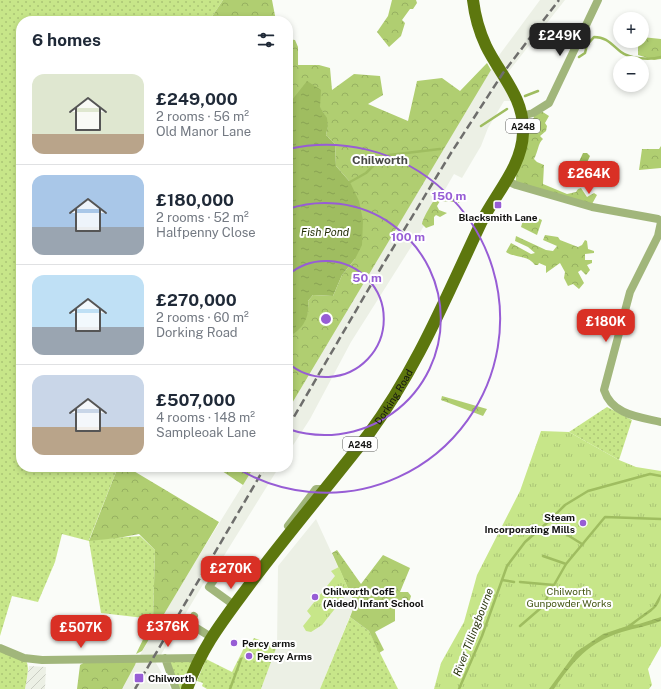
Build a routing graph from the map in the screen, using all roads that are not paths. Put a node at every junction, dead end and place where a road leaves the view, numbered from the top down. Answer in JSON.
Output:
{"nodes":[{"id":1,"x":473,"y":0,"type":"edge"},
{"id":2,"x":598,"y":0,"type":"edge"},
{"id":3,"x":522,"y":116,"type":"junction"},
{"id":4,"x":505,"y":180,"type":"junction"},
{"id":5,"x":660,"y":219,"type":"edge"},
{"id":6,"x":661,"y":422,"type":"edge"},
{"id":7,"x":293,"y":524,"type":"junction"},
{"id":8,"x":270,"y":549,"type":"dead end"},
{"id":9,"x":210,"y":586,"type":"dead end"},
{"id":10,"x":234,"y":605,"type":"junction"},
{"id":11,"x":184,"y":634,"type":"dead end"},
{"id":12,"x":211,"y":637,"type":"junction"},
{"id":13,"x":0,"y":648,"type":"edge"},
{"id":14,"x":165,"y":658,"type":"junction"},
{"id":15,"x":198,"y":658,"type":"junction"},
{"id":16,"x":176,"y":689,"type":"edge"},
{"id":17,"x":186,"y":689,"type":"edge"}],
"edges":[{"from":1,"to":3,"type":"main road","name":"Dorking Road","number":"A248"},
{"from":2,"to":3,"type":"street"},
{"from":3,"to":4,"type":"main road","name":"Dorking Road","number":"A248"},
{"from":4,"to":5,"type":"street"},
{"from":4,"to":7,"type":"main road","name":"Dorking Road","number":"A248"},
{"from":5,"to":6,"type":"street"},
{"from":7,"to":8,"type":"street"},
{"from":7,"to":10,"type":"main road","name":"Dorking Road","number":"A248"},
{"from":9,"to":10,"type":"street"},
{"from":10,"to":12,"type":"main road","name":"Dorking Road","number":"A248"},
{"from":11,"to":12,"type":"street"},
{"from":12,"to":15,"type":"main road","name":"Dorking Road","number":"A248"},
{"from":13,"to":14,"type":"street"},
{"from":14,"to":15,"type":"street"},
{"from":14,"to":16,"type":"street"},
{"from":15,"to":17,"type":"main road","name":"Dorking Road","number":"A248"}]}
